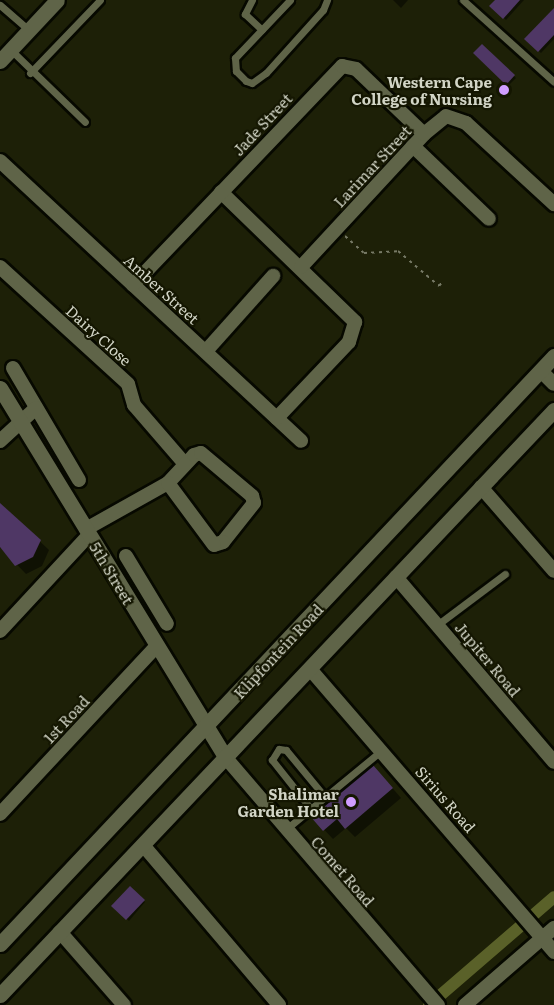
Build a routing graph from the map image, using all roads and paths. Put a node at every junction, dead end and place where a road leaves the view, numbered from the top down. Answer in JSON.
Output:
{"nodes":[{"id":1,"x":9,"y":0,"type":"edge"},
{"id":2,"x":57,"y":0,"type":"edge"},
{"id":3,"x":100,"y":0,"type":"edge"},
{"id":4,"x":252,"y":0,"type":"edge"},
{"id":5,"x":290,"y":0,"type":"edge"},
{"id":6,"x":327,"y":0,"type":"edge"},
{"id":7,"x":463,"y":0,"type":"edge"},
{"id":8,"x":1,"y":6,"type":"edge"},
{"id":9,"x":29,"y":30,"type":"junction"},
{"id":10,"x":262,"y":30,"type":"junction"},
{"id":11,"x":5,"y":55,"type":"edge"},
{"id":12,"x":30,"y":73,"type":"junction"},
{"id":13,"x":554,"y":82,"type":"edge"},
{"id":14,"x":85,"y":122,"type":"dead end"},
{"id":15,"x":424,"y":134,"type":"junction"},
{"id":16,"x":413,"y":146,"type":"junction"},
{"id":17,"x":0,"y":161,"type":"edge"},
{"id":18,"x":221,"y":192,"type":"junction"},
{"id":19,"x":554,"y":204,"type":"edge"},
{"id":20,"x":489,"y":219,"type":"dead end"},
{"id":21,"x":336,"y":229,"type":"junction"},
{"id":22,"x":0,"y":267,"type":"edge"},
{"id":23,"x":301,"y":267,"type":"junction"},
{"id":24,"x":273,"y":276,"type":"dead end"},
{"id":25,"x":443,"y":281,"type":"dead end"},
{"id":26,"x":133,"y":285,"type":"junction"},
{"id":27,"x":206,"y":351,"type":"junction"},
{"id":28,"x":554,"y":356,"type":"edge"},
{"id":29,"x":12,"y":368,"type":"dead end"},
{"id":30,"x":541,"y":371,"type":"junction"},
{"id":31,"x":554,"y":384,"type":"edge"},
{"id":32,"x":0,"y":388,"type":"edge"},
{"id":33,"x":36,"y":408,"type":"junction"},
{"id":34,"x":554,"y":410,"type":"edge"},
{"id":35,"x":277,"y":418,"type":"junction"},
{"id":36,"x":19,"y":420,"type":"junction"},
{"id":37,"x":0,"y":441,"type":"edge"},
{"id":38,"x":301,"y":441,"type":"dead end"},
{"id":39,"x":185,"y":464,"type":"junction"},
{"id":40,"x":79,"y":480,"type":"dead end"},
{"id":41,"x":168,"y":483,"type":"junction"},
{"id":42,"x":481,"y":487,"type":"junction"},
{"id":43,"x":88,"y":532,"type":"junction"},
{"id":44,"x":126,"y":556,"type":"dead end"},
{"id":45,"x":554,"y":571,"type":"edge"},
{"id":46,"x":505,"y":574,"type":"dead end"},
{"id":47,"x":396,"y":577,"type":"junction"},
{"id":48,"x":143,"y":585,"type":"junction"},
{"id":49,"x":125,"y":594,"type":"junction"},
{"id":50,"x":167,"y":624,"type":"dead end"},
{"id":51,"x":437,"y":626,"type":"junction"},
{"id":52,"x":0,"y":632,"type":"edge"},
{"id":53,"x":156,"y":647,"type":"junction"},
{"id":54,"x":310,"y":669,"type":"junction"},
{"id":55,"x":207,"y":726,"type":"junction"},
{"id":56,"x":382,"y":750,"type":"junction"},
{"id":57,"x":226,"y":758,"type":"junction"},
{"id":58,"x":554,"y":762,"type":"edge"},
{"id":59,"x":325,"y":797,"type":"junction"},
{"id":60,"x":311,"y":809,"type":"junction"},
{"id":61,"x":0,"y":814,"type":"edge"},
{"id":62,"x":285,"y":830,"type":"junction"},
{"id":63,"x":143,"y":845,"type":"junction"},
{"id":64,"x":554,"y":928,"type":"edge"},
{"id":65,"x":60,"y":932,"type":"junction"},
{"id":66,"x":538,"y":933,"type":"junction"},
{"id":67,"x":0,"y":944,"type":"edge"},
{"id":68,"x":554,"y":952,"type":"edge"},
{"id":69,"x":0,"y":995,"type":"edge"},
{"id":70,"x":124,"y":1005,"type":"edge"},
{"id":71,"x":279,"y":1005,"type":"edge"},
{"id":72,"x":438,"y":1005,"type":"edge"},
{"id":73,"x":465,"y":1005,"type":"edge"}],
"edges":[{"from":1,"to":8,"type":"lane"},
{"from":2,"to":9,"type":"main road"},
{"from":3,"to":12,"type":"lane"},
{"from":4,"to":10,"type":"lane"},
{"from":5,"to":10,"type":"lane"},
{"from":6,"to":10,"type":"lane"},
{"from":7,"to":13,"type":"lane"},
{"from":8,"to":9,"type":"lane"},
{"from":9,"to":11,"type":"main road"},
{"from":11,"to":12,"type":"lane"},
{"from":12,"to":14,"type":"lane"},
{"from":15,"to":16,"type":"street","name":"Larimar Street"},
{"from":15,"to":18,"type":"street","name":"Jade Street"},
{"from":15,"to":19,"type":"street","name":"Larimar Street"},
{"from":16,"to":20,"type":"street"},
{"from":16,"to":21,"type":"street","name":"Larimar Street"},
{"from":17,"to":26,"type":"street","name":"Amber Street"},
{"from":18,"to":23,"type":"street"},
{"from":18,"to":26,"type":"street","name":"Jade Street"},
{"from":21,"to":23,"type":"street","name":"Larimar Street"},
{"from":21,"to":25,"type":"path"},
{"from":22,"to":39,"type":"street","name":"Dairy Close"},
{"from":23,"to":35,"type":"street"},
{"from":24,"to":27,"type":"street"},
{"from":26,"to":27,"type":"street","name":"Amber Street"},
{"from":27,"to":35,"type":"street","name":"Amber Street"},
{"from":28,"to":30,"type":"main road","name":"Klipfontein Road"},
{"from":29,"to":33,"type":"street"},
{"from":30,"to":31,"type":"street"},
{"from":30,"to":55,"type":"main road","name":"Klipfontein Road"},
{"from":32,"to":36,"type":"main road","name":"5th Street"},
{"from":33,"to":36,"type":"street"},
{"from":33,"to":40,"type":"street"},
{"from":34,"to":42,"type":"main road"},
{"from":35,"to":38,"type":"street","name":"Amber Street"},
{"from":36,"to":37,"type":"street"},
{"from":36,"to":43,"type":"main road","name":"5th Street"},
{"from":39,"to":41,"type":"street"},
{"from":39,"to":41,"type":"street"},
{"from":41,"to":43,"type":"street"},
{"from":42,"to":45,"type":"street"},
{"from":42,"to":47,"type":"main road"},
{"from":43,"to":49,"type":"main road","name":"5th Street"},
{"from":43,"to":52,"type":"street"},
{"from":44,"to":48,"type":"street"},
{"from":46,"to":51,"type":"lane"},
{"from":47,"to":51,"type":"street","name":"Jupiter Road"},
{"from":47,"to":54,"type":"main road"},
{"from":48,"to":49,"type":"street"},
{"from":48,"to":50,"type":"street"},
{"from":49,"to":53,"type":"main road","name":"5th Street"},
{"from":51,"to":58,"type":"street","name":"Jupiter Road"},
{"from":53,"to":55,"type":"main road","name":"5th Street"},
{"from":53,"to":61,"type":"street","name":"1st Road"},
{"from":54,"to":56,"type":"street","name":"Sirius Road"},
{"from":54,"to":57,"type":"main road"},
{"from":55,"to":57,"type":"main road","name":"5th Street"},
{"from":55,"to":67,"type":"main road","name":"Klipfontein Road"},
{"from":56,"to":59,"type":"lane"},
{"from":56,"to":66,"type":"street","name":"Sirius Road"},
{"from":57,"to":62,"type":"street","name":"Comet Road"},
{"from":57,"to":63,"type":"main road"},
{"from":59,"to":60,"type":"lane"},
{"from":59,"to":60,"type":"lane"},
{"from":60,"to":62,"type":"lane"},
{"from":62,"to":72,"type":"street","name":"Comet Road"},
{"from":63,"to":65,"type":"main road"},
{"from":63,"to":71,"type":"street"},
{"from":64,"to":66,"type":"street"},
{"from":65,"to":69,"type":"main road"},
{"from":65,"to":70,"type":"street"},
{"from":66,"to":68,"type":"street","name":"Sirius Road"},
{"from":66,"to":73,"type":"street"}]}
